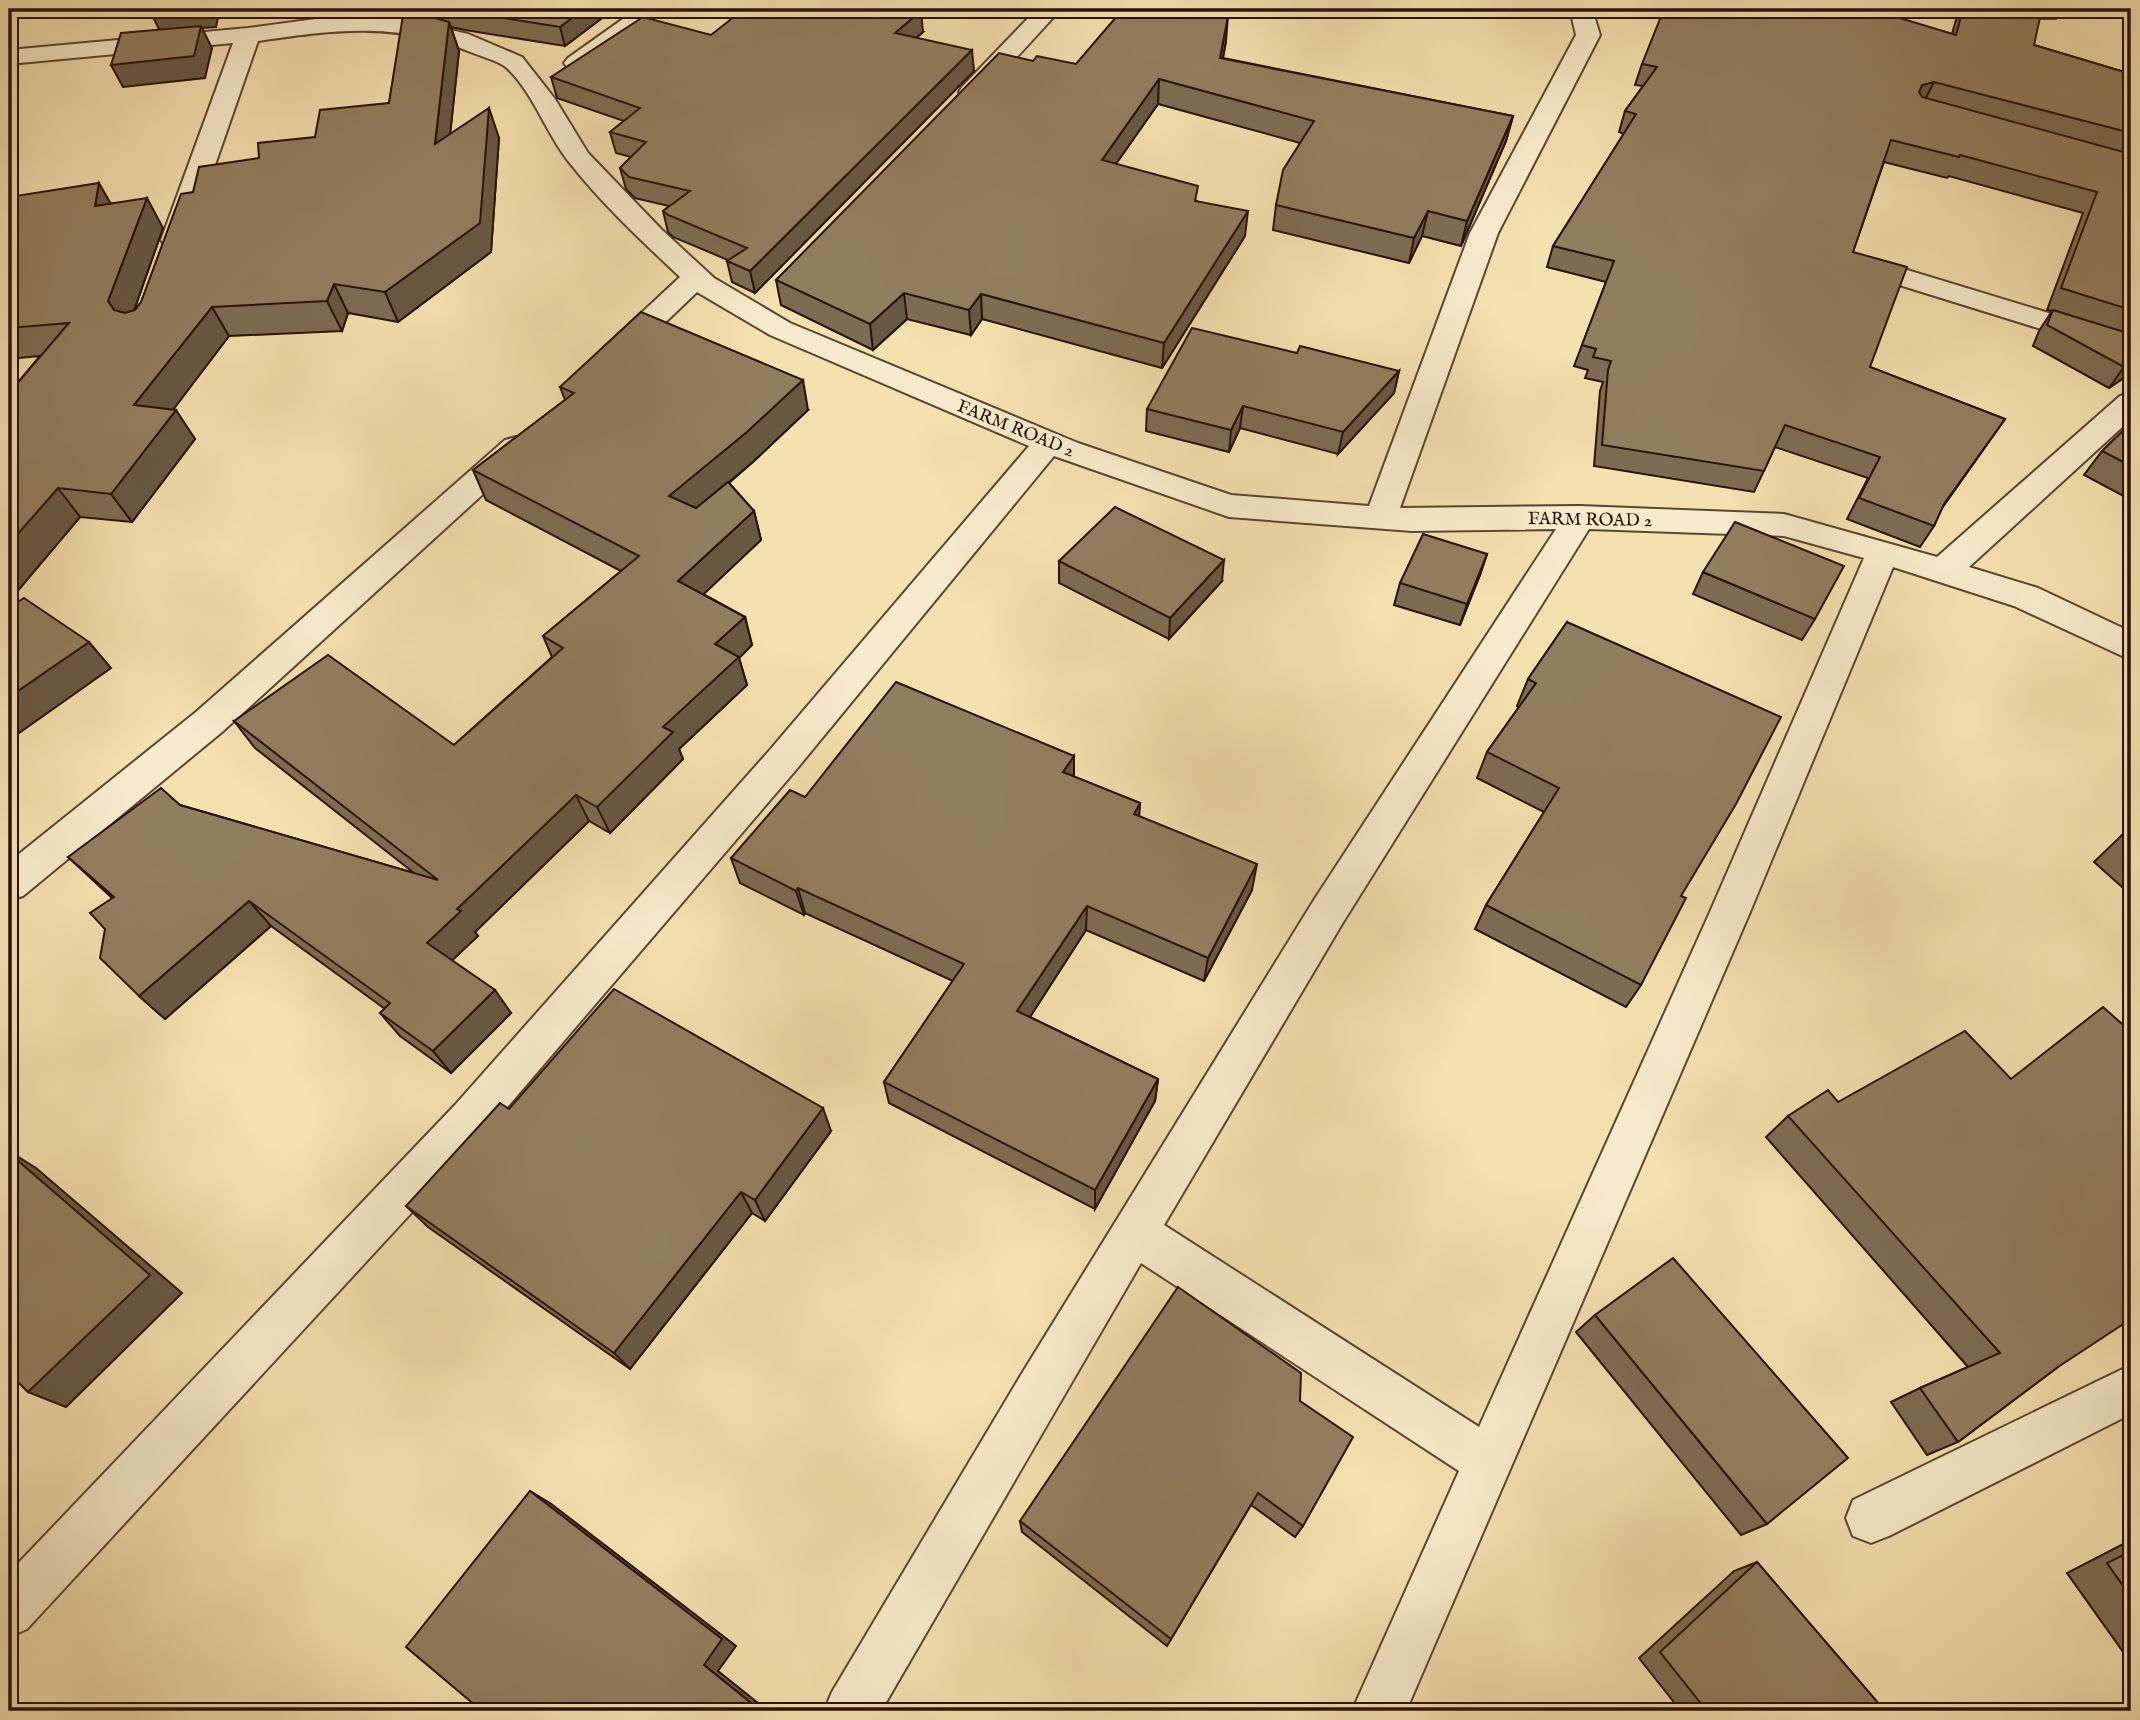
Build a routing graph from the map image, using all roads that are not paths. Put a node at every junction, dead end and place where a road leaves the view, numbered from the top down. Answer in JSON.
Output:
{"nodes":[{"id":1,"x":652,"y":9,"type":"edge"},
{"id":2,"x":1050,"y":9,"type":"edge"},
{"id":3,"x":1581,"y":9,"type":"edge"},
{"id":4,"x":360,"y":16,"type":"edge"},
{"id":5,"x":157,"y":18,"type":"dead end"},
{"id":6,"x":248,"y":36,"type":"junction"},
{"id":7,"x":136,"y":46,"type":"junction"},
{"id":8,"x":9,"y":57,"type":"edge"},
{"id":9,"x":537,"y":91,"type":"junction"},
{"id":10,"x":950,"y":114,"type":"edge"},
{"id":11,"x":1861,"y":264,"type":"edge"},
{"id":12,"x":166,"y":267,"type":"edge"},
{"id":13,"x":696,"y":276,"type":"junction"},
{"id":14,"x":2131,"y":348,"type":"edge"},
{"id":15,"x":589,"y":378,"type":"edge"},
{"id":16,"x":2131,"y":402,"type":"edge"},
{"id":17,"x":541,"y":424,"type":"edge"},
{"id":18,"x":1049,"y":442,"type":"junction"},
{"id":19,"x":1580,"y":517,"type":"junction"},
{"id":20,"x":1381,"y":518,"type":"junction"},
{"id":21,"x":1883,"y":552,"type":"junction"},
{"id":22,"x":1944,"y":570,"type":"junction"},
{"id":23,"x":2131,"y":647,"type":"edge"},
{"id":24,"x":9,"y":884,"type":"edge"},
{"id":25,"x":1135,"y":1233,"type":"junction"},
{"id":26,"x":2131,"y":1389,"type":"edge"},
{"id":27,"x":1488,"y":1461,"type":"junction"},
{"id":28,"x":1871,"y":1518,"type":"dead end"},
{"id":29,"x":9,"y":1611,"type":"edge"},
{"id":30,"x":851,"y":1711,"type":"edge"},
{"id":31,"x":1379,"y":1711,"type":"edge"}],
"edges":[{"from":1,"to":9,"type":"street"},
{"from":2,"to":10,"type":"street"},
{"from":3,"to":20,"type":"street"},
{"from":4,"to":6,"type":"street","name":"FARM ROAD 2"},
{"from":4,"to":9,"type":"street","name":"FARM ROAD 2"},
{"from":5,"to":7,"type":"street"},
{"from":6,"to":7,"type":"street","name":"FARM ROAD 2"},
{"from":6,"to":12,"type":"street"},
{"from":7,"to":8,"type":"street","name":"FARM ROAD 2"},
{"from":9,"to":13,"type":"street","name":"FARM ROAD 2"},
{"from":11,"to":14,"type":"street"},
{"from":13,"to":15,"type":"street"},
{"from":13,"to":18,"type":"street","name":"FARM ROAD 2"},
{"from":16,"to":22,"type":"street"},
{"from":17,"to":24,"type":"street"},
{"from":18,"to":20,"type":"street","name":"FARM ROAD 2"},
{"from":18,"to":29,"type":"street"},
{"from":19,"to":20,"type":"street","name":"FARM ROAD 2"},
{"from":19,"to":21,"type":"street","name":"FARM ROAD 2"},
{"from":19,"to":25,"type":"street"},
{"from":21,"to":22,"type":"street","name":"FARM ROAD 2"},
{"from":21,"to":27,"type":"street"},
{"from":22,"to":23,"type":"street","name":"FARM ROAD 2"},
{"from":25,"to":27,"type":"street"},
{"from":25,"to":30,"type":"street"},
{"from":26,"to":28,"type":"street"},
{"from":27,"to":31,"type":"street"}]}
